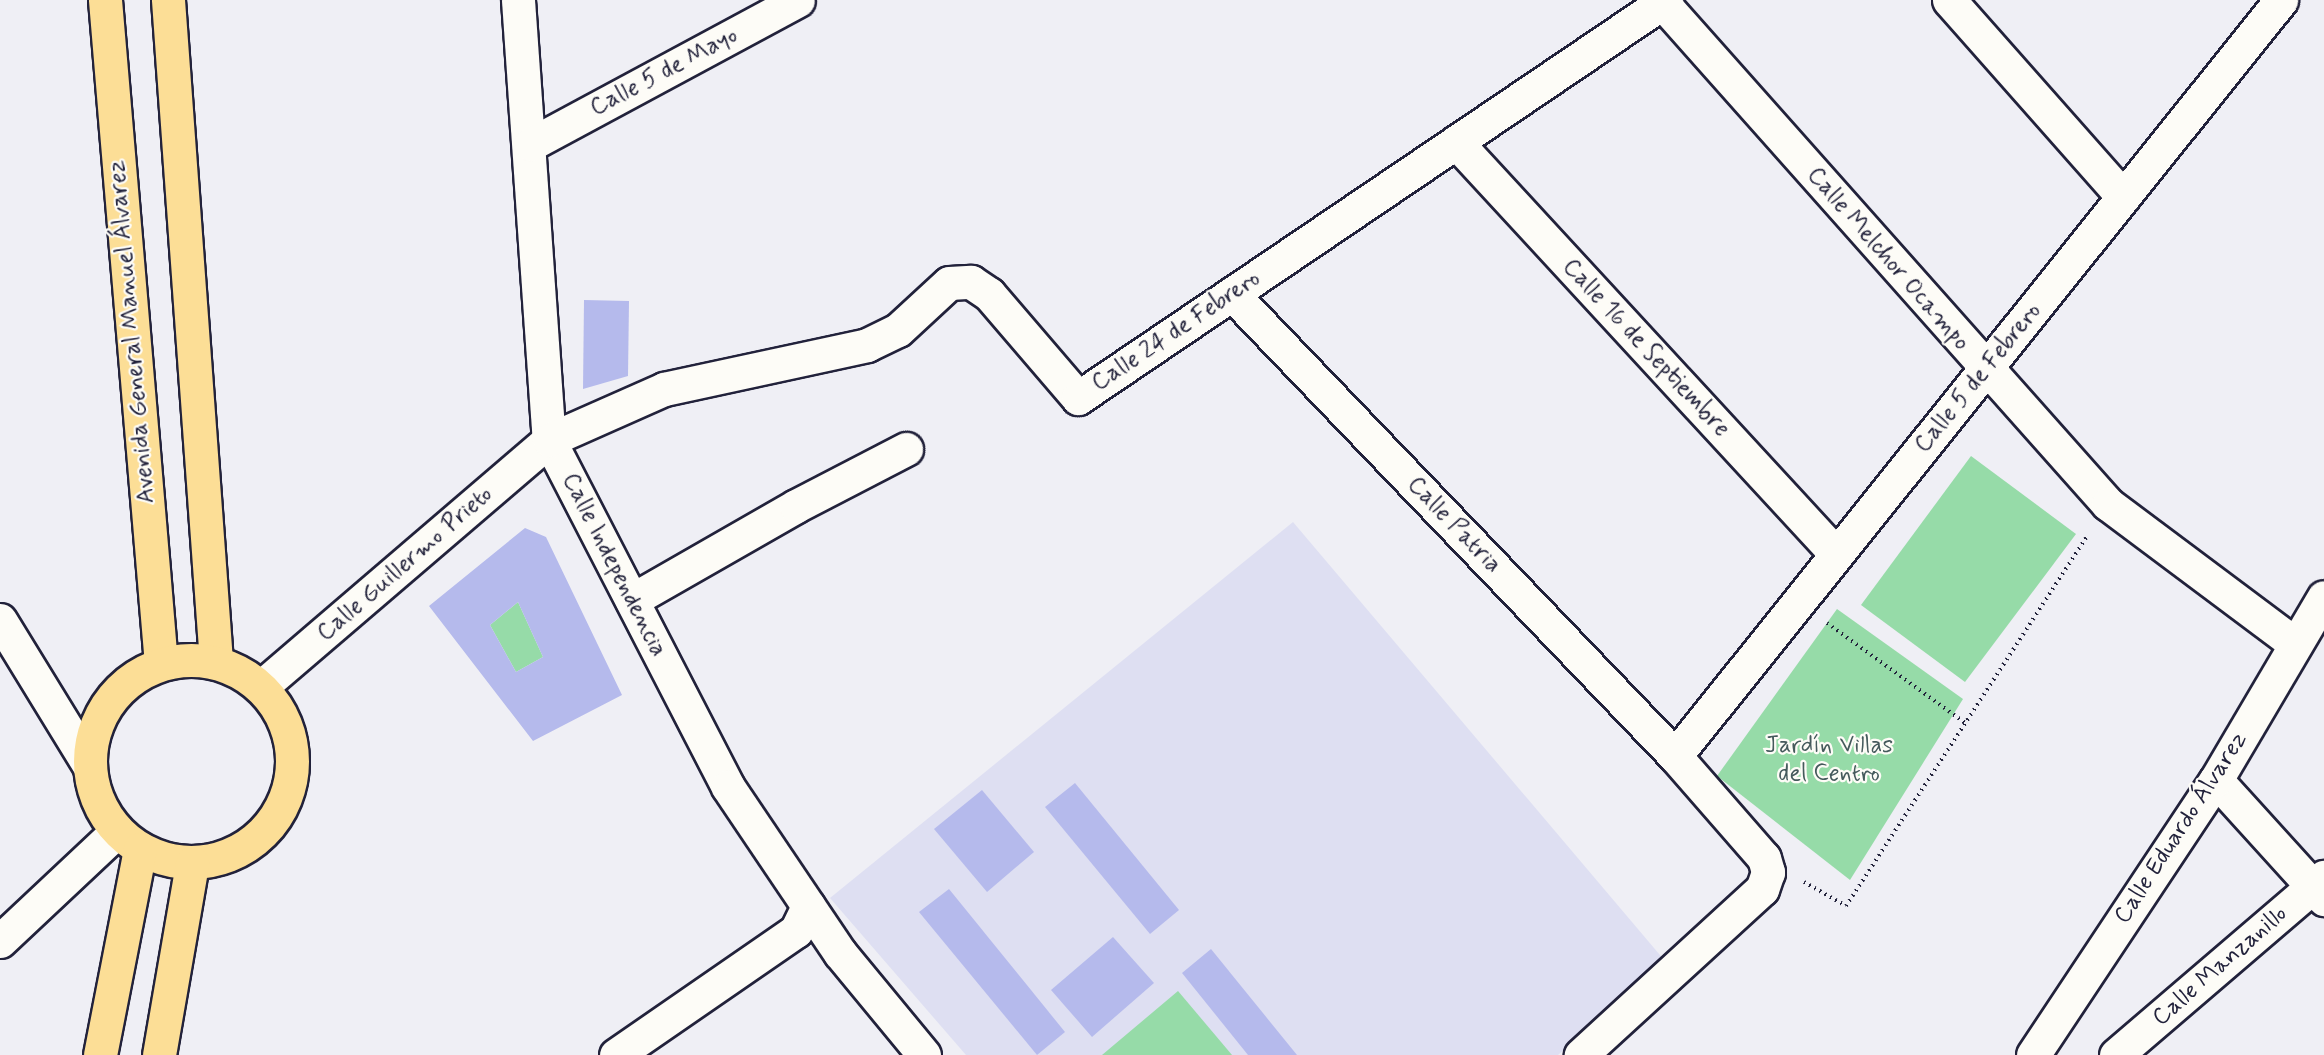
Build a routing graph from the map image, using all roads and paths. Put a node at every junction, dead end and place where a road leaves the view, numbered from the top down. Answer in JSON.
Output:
{"nodes":[{"id":1,"x":105,"y":0,"type":"edge"},
{"id":2,"x":168,"y":0,"type":"edge"},
{"id":3,"x":518,"y":0,"type":"edge"},
{"id":4,"x":798,"y":0,"type":"edge"},
{"id":5,"x":1949,"y":0,"type":"edge"},
{"id":6,"x":2281,"y":0,"type":"edge"},
{"id":7,"x":1663,"y":1,"type":"edge"},
{"id":8,"x":1456,"y":142,"type":"junction"},
{"id":9,"x":531,"y":144,"type":"junction"},
{"id":10,"x":2123,"y":197,"type":"junction"},
{"id":11,"x":1232,"y":294,"type":"junction"},
{"id":12,"x":1985,"y":369,"type":"junction"},
{"id":13,"x":549,"y":440,"type":"junction"},
{"id":14,"x":906,"y":449,"type":"dead end"},
{"id":15,"x":2108,"y":504,"type":"junction"},
{"id":16,"x":1836,"y":554,"type":"junction"},
{"id":17,"x":2324,"y":597,"type":"edge"},
{"id":18,"x":632,"y":600,"type":"junction"},
{"id":19,"x":1798,"y":602,"type":"junction"},
{"id":20,"x":0,"y":620,"type":"edge"},
{"id":21,"x":2294,"y":643,"type":"junction"},
{"id":22,"x":216,"y":662,"type":"junction"},
{"id":23,"x":161,"y":664,"type":"junction"},
{"id":24,"x":261,"y":687,"type":"junction"},
{"id":25,"x":1965,"y":723,"type":"junction"},
{"id":26,"x":1675,"y":756,"type":"junction"},
{"id":27,"x":89,"y":765,"type":"junction"},
{"id":28,"x":2216,"y":780,"type":"junction"},
{"id":29,"x":129,"y":840,"type":"junction"},
{"id":30,"x":1764,"y":858,"type":"junction"},
{"id":31,"x":192,"y":863,"type":"junction"},
{"id":32,"x":2320,"y":888,"type":"edge"},
{"id":33,"x":808,"y":906,"type":"junction"},
{"id":34,"x":0,"y":941,"type":"edge"},
{"id":35,"x":2048,"y":1048,"type":"edge"},
{"id":36,"x":100,"y":1055,"type":"edge"},
{"id":37,"x":159,"y":1055,"type":"edge"},
{"id":38,"x":616,"y":1055,"type":"edge"},
{"id":39,"x":924,"y":1055,"type":"edge"},
{"id":40,"x":1581,"y":1055,"type":"edge"},
{"id":41,"x":2116,"y":1055,"type":"edge"}],
"edges":[{"from":1,"to":23,"type":"main road","name":"Avenida General Manuel Álvarez"},
{"from":2,"to":22,"type":"main road"},
{"from":3,"to":9,"type":"street","name":"Calle Independencia"},
{"from":4,"to":9,"type":"street","name":"Calle 5 de Mayo"},
{"from":5,"to":10,"type":"street"},
{"from":6,"to":10,"type":"street","name":"Calle 5 de Febrero"},
{"from":7,"to":8,"type":"street","name":"Calle 24 de Febrero"},
{"from":7,"to":12,"type":"street","name":"Calle Melchor Ocampo"},
{"from":8,"to":11,"type":"street","name":"Calle 24 de Febrero"},
{"from":8,"to":16,"type":"street","name":"Calle 16 de Septiembre"},
{"from":9,"to":13,"type":"street","name":"Calle Independencia"},
{"from":10,"to":12,"type":"street","name":"Calle 5 de Febrero"},
{"from":11,"to":13,"type":"street","name":"Calle 24 de Febrero"},
{"from":11,"to":26,"type":"street","name":"Calle Patria"},
{"from":12,"to":15,"type":"street","name":"Calle Melchor Ocampo"},
{"from":12,"to":16,"type":"street","name":"Calle 5 de Febrero"},
{"from":13,"to":18,"type":"street","name":"Calle Independencia"},
{"from":13,"to":24,"type":"street","name":"Calle Guillermo Prieto"},
{"from":14,"to":18,"type":"street"},
{"from":15,"to":21,"type":"street","name":"Calle Melchor Ocampo"},
{"from":15,"to":25,"type":"path"},
{"from":16,"to":19,"type":"street","name":"Calle 5 de Febrero"},
{"from":17,"to":21,"type":"street","name":"Calle Eduardo Álvarez"},
{"from":18,"to":33,"type":"street","name":"Calle Independencia"},
{"from":19,"to":25,"type":"path"},
{"from":19,"to":26,"type":"street","name":"Calle 5 de Febrero"},
{"from":20,"to":27,"type":"street"},
{"from":21,"to":28,"type":"street","name":"Calle Eduardo Álvarez"},
{"from":22,"to":23,"type":"main road"},
{"from":22,"to":24,"type":"main road"},
{"from":23,"to":27,"type":"main road"},
{"from":24,"to":31,"type":"main road"},
{"from":25,"to":30,"type":"path"},
{"from":26,"to":30,"type":"street","name":"Calle Patria"},
{"from":27,"to":29,"type":"main road"},
{"from":28,"to":32,"type":"street"},
{"from":28,"to":35,"type":"street","name":"Calle Eduardo Álvarez"},
{"from":29,"to":31,"type":"main road"},
{"from":29,"to":34,"type":"street"},
{"from":29,"to":36,"type":"main road"},
{"from":30,"to":40,"type":"street"},
{"from":31,"to":37,"type":"main road"},
{"from":32,"to":41,"type":"street","name":"Calle Manzanillo"},
{"from":33,"to":38,"type":"street"},
{"from":33,"to":39,"type":"street","name":"Calle Independencia"}]}
